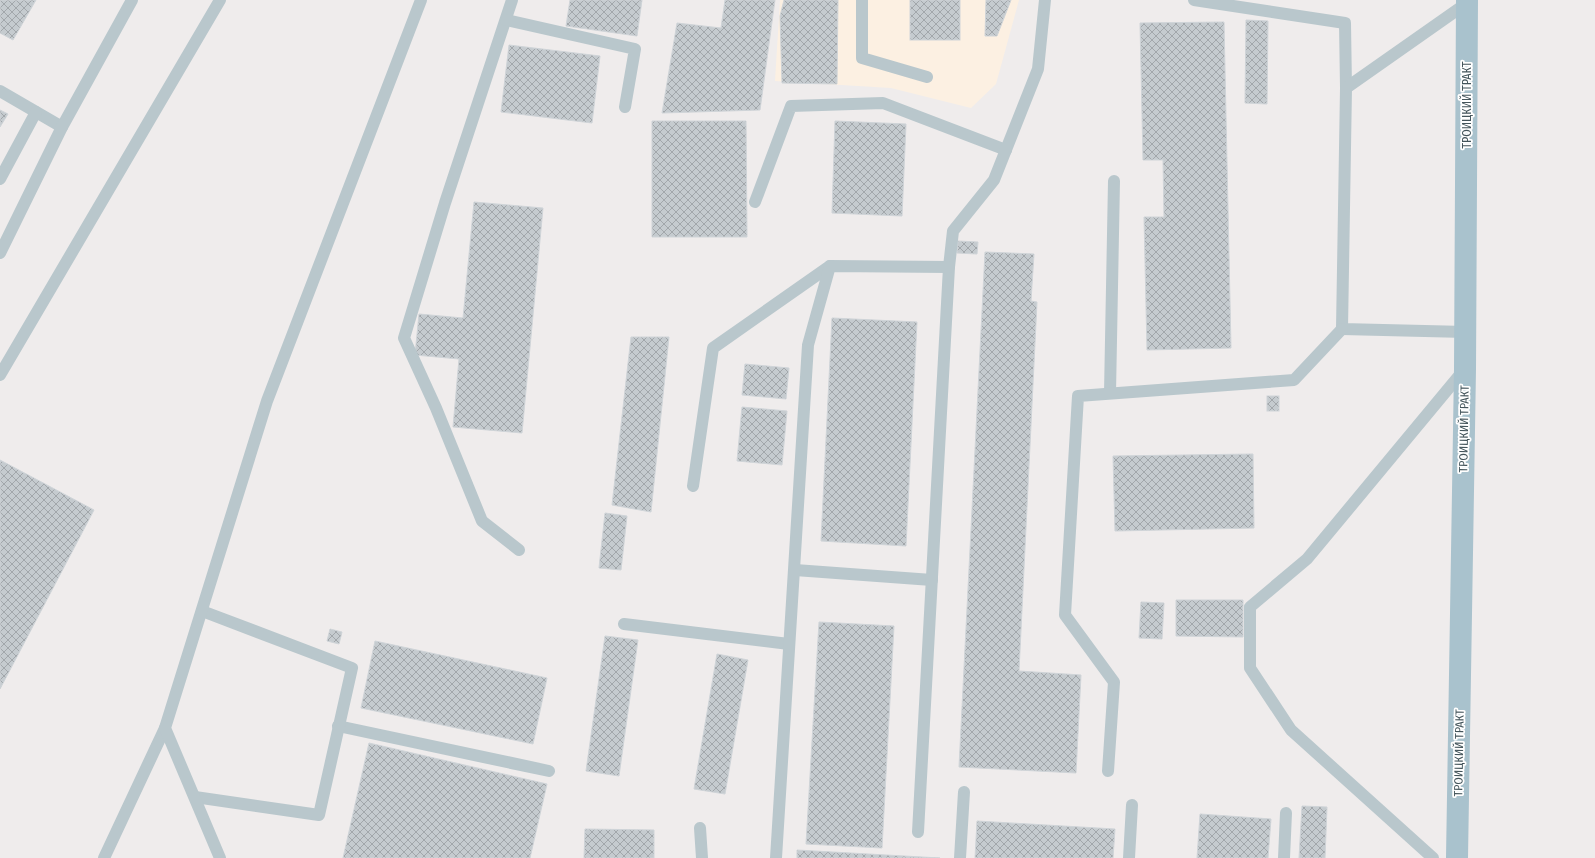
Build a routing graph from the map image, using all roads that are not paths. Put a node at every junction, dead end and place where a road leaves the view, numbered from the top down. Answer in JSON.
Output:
{"nodes":[{"id":1,"x":132,"y":0,"type":"edge"},
{"id":2,"x":220,"y":0,"type":"edge"},
{"id":3,"x":421,"y":0,"type":"edge"},
{"id":4,"x":512,"y":0,"type":"edge"},
{"id":5,"x":862,"y":0,"type":"edge"},
{"id":6,"x":1045,"y":0,"type":"edge"},
{"id":7,"x":1194,"y":0,"type":"edge"},
{"id":8,"x":1467,"y":1,"type":"edge"},
{"id":9,"x":506,"y":20,"type":"junction"},
{"id":10,"x":927,"y":77,"type":"dead end"},
{"id":11,"x":1346,"y":88,"type":"junction"},
{"id":12,"x":0,"y":91,"type":"edge"},
{"id":13,"x":625,"y":107,"type":"dead end"},
{"id":14,"x":36,"y":112,"type":"junction"},
{"id":15,"x":62,"y":127,"type":"junction"},
{"id":16,"x":1006,"y":150,"type":"junction"},
{"id":17,"x":0,"y":178,"type":"edge"},
{"id":18,"x":1114,"y":181,"type":"dead end"},
{"id":19,"x":755,"y":202,"type":"dead end"},
{"id":20,"x":0,"y":253,"type":"edge"},
{"id":21,"x":830,"y":266,"type":"junction"},
{"id":22,"x":949,"y":267,"type":"junction"},
{"id":23,"x":1342,"y":329,"type":"junction"},
{"id":24,"x":1466,"y":332,"type":"junction"},
{"id":25,"x":1465,"y":369,"type":"junction"},
{"id":26,"x":0,"y":375,"type":"edge"},
{"id":27,"x":1110,"y":393,"type":"junction"},
{"id":28,"x":693,"y":486,"type":"dead end"},
{"id":29,"x":519,"y":550,"type":"dead end"},
{"id":30,"x":795,"y":570,"type":"junction"},
{"id":31,"x":932,"y":580,"type":"junction"},
{"id":32,"x":202,"y":611,"type":"junction"},
{"id":33,"x":624,"y":624,"type":"dead end"},
{"id":34,"x":789,"y":644,"type":"junction"},
{"id":35,"x":338,"y":726,"type":"junction"},
{"id":36,"x":165,"y":728,"type":"junction"},
{"id":37,"x":549,"y":771,"type":"dead end"},
{"id":38,"x":1108,"y":771,"type":"dead end"},
{"id":39,"x":964,"y":792,"type":"dead end"},
{"id":40,"x":195,"y":797,"type":"junction"},
{"id":41,"x":1132,"y":805,"type":"dead end"},
{"id":42,"x":1286,"y":812,"type":"dead end"},
{"id":43,"x":700,"y":828,"type":"dead end"},
{"id":44,"x":918,"y":832,"type":"dead end"},
{"id":45,"x":104,"y":858,"type":"edge"},
{"id":46,"x":220,"y":858,"type":"edge"},
{"id":47,"x":702,"y":858,"type":"edge"},
{"id":48,"x":776,"y":858,"type":"edge"},
{"id":49,"x":960,"y":858,"type":"edge"},
{"id":50,"x":1129,"y":858,"type":"edge"},
{"id":51,"x":1284,"y":858,"type":"edge"},
{"id":52,"x":1433,"y":858,"type":"edge"},
{"id":53,"x":1457,"y":858,"type":"edge"}],
"edges":[{"from":1,"to":15,"type":"lane"},
{"from":2,"to":26,"type":"lane"},
{"from":3,"to":32,"type":"lane"},
{"from":4,"to":9,"type":"lane"},
{"from":5,"to":10,"type":"lane"},
{"from":6,"to":16,"type":"lane"},
{"from":7,"to":11,"type":"lane"},
{"from":8,"to":11,"type":"lane"},
{"from":8,"to":24,"type":"main road","name":"ТРОИЦКИЙ ТРАКТ"},
{"from":9,"to":13,"type":"lane"},
{"from":9,"to":29,"type":"lane"},
{"from":11,"to":23,"type":"lane"},
{"from":12,"to":14,"type":"lane"},
{"from":14,"to":15,"type":"lane"},
{"from":14,"to":17,"type":"lane"},
{"from":15,"to":20,"type":"lane"},
{"from":16,"to":19,"type":"lane"},
{"from":16,"to":22,"type":"lane"},
{"from":18,"to":27,"type":"lane"},
{"from":21,"to":22,"type":"lane"},
{"from":21,"to":28,"type":"lane"},
{"from":21,"to":30,"type":"lane"},
{"from":22,"to":31,"type":"lane"},
{"from":23,"to":24,"type":"lane"},
{"from":23,"to":27,"type":"lane"},
{"from":24,"to":25,"type":"main road","name":"ТРОИЦКИЙ ТРАКТ"},
{"from":25,"to":52,"type":"lane"},
{"from":25,"to":53,"type":"main road","name":"ТРОИЦКИЙ ТРАКТ"},
{"from":27,"to":38,"type":"lane"},
{"from":30,"to":31,"type":"lane"},
{"from":30,"to":34,"type":"lane"},
{"from":31,"to":44,"type":"lane"},
{"from":32,"to":35,"type":"lane"},
{"from":32,"to":36,"type":"lane"},
{"from":33,"to":34,"type":"lane"},
{"from":34,"to":48,"type":"lane"},
{"from":35,"to":37,"type":"lane"},
{"from":35,"to":40,"type":"lane"},
{"from":36,"to":40,"type":"lane"},
{"from":36,"to":45,"type":"lane"},
{"from":39,"to":49,"type":"lane"},
{"from":40,"to":46,"type":"lane"},
{"from":41,"to":50,"type":"lane"},
{"from":42,"to":51,"type":"lane"},
{"from":43,"to":47,"type":"lane"}]}
